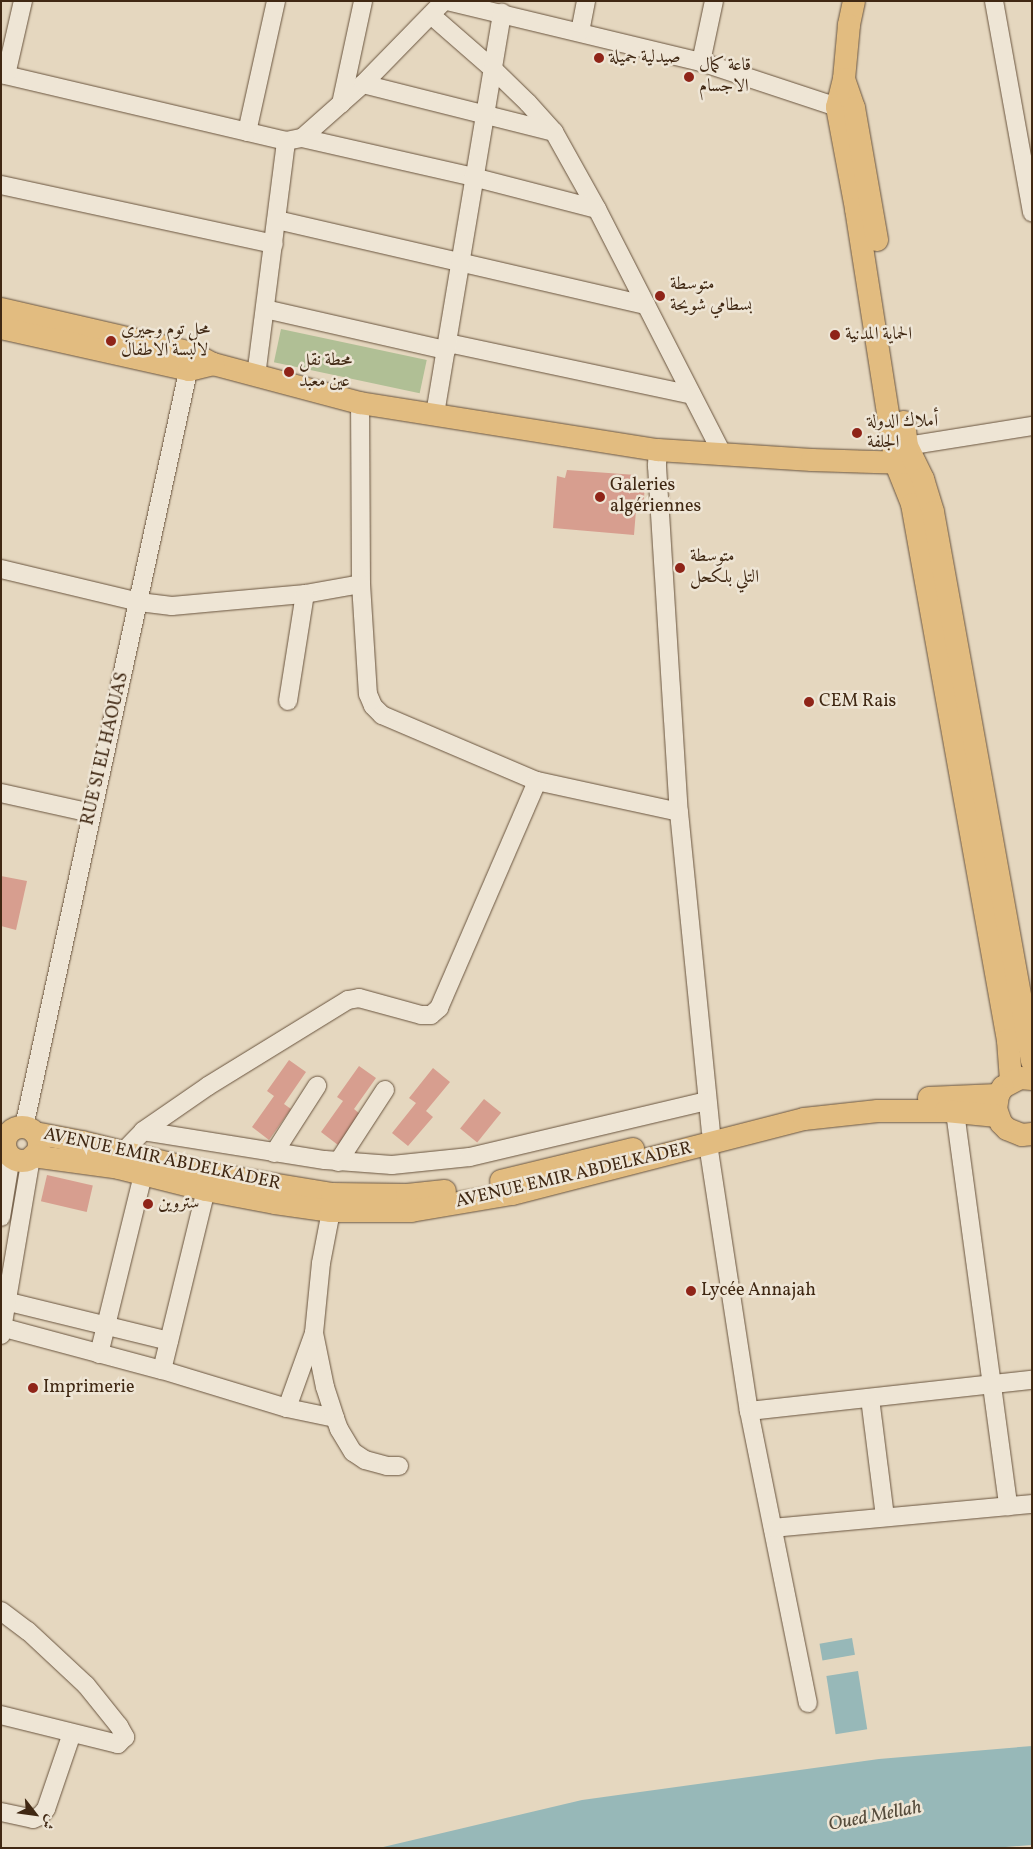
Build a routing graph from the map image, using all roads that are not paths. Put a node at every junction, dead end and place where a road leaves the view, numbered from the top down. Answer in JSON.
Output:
{"nodes":[{"id":1,"x":23,"y":1,"type":"edge"},
{"id":2,"x":276,"y":1,"type":"edge"},
{"id":3,"x":363,"y":1,"type":"edge"},
{"id":4,"x":446,"y":1,"type":"edge"},
{"id":5,"x":586,"y":1,"type":"edge"},
{"id":6,"x":714,"y":1,"type":"edge"},
{"id":7,"x":854,"y":1,"type":"edge"},
{"id":8,"x":994,"y":1,"type":"edge"},
{"id":9,"x":502,"y":14,"type":"junction"},
{"id":10,"x":431,"y":15,"type":"junction"},
{"id":11,"x":580,"y":32,"type":"junction"},
{"id":12,"x":701,"y":62,"type":"junction"},
{"id":13,"x":493,"y":69,"type":"junction"},
{"id":14,"x":3,"y":74,"type":"edge"},
{"id":15,"x":363,"y":84,"type":"junction"},
{"id":16,"x":341,"y":104,"type":"junction"},
{"id":17,"x":846,"y":108,"type":"junction"},
{"id":18,"x":486,"y":115,"type":"junction"},
{"id":19,"x":247,"y":132,"type":"junction"},
{"id":20,"x":554,"y":132,"type":"junction"},
{"id":21,"x":294,"y":140,"type":"junction"},
{"id":22,"x":473,"y":177,"type":"junction"},
{"id":23,"x":1,"y":185,"type":"edge"},
{"id":24,"x":597,"y":209,"type":"junction"},
{"id":25,"x":1032,"y":213,"type":"edge"},
{"id":26,"x":277,"y":220,"type":"junction"},
{"id":27,"x":274,"y":244,"type":"junction"},
{"id":28,"x":461,"y":261,"type":"junction"},
{"id":29,"x":646,"y":305,"type":"junction"},
{"id":30,"x":1,"y":309,"type":"edge"},
{"id":31,"x":265,"y":309,"type":"junction"},
{"id":32,"x":1,"y":328,"type":"edge"},
{"id":33,"x":447,"y":347,"type":"junction"},
{"id":34,"x":190,"y":361,"type":"junction"},
{"id":35,"x":256,"y":376,"type":"junction"},
{"id":36,"x":692,"y":396,"type":"junction"},
{"id":37,"x":360,"y":403,"type":"junction"},
{"id":38,"x":435,"y":414,"type":"junction"},
{"id":39,"x":1032,"y":426,"type":"edge"},
{"id":40,"x":658,"y":450,"type":"junction"},
{"id":41,"x":723,"y":455,"type":"junction"},
{"id":42,"x":907,"y":458,"type":"junction"},
{"id":43,"x":1,"y":569,"type":"edge"},
{"id":44,"x":361,"y":584,"type":"junction"},
{"id":45,"x":305,"y":594,"type":"junction"},
{"id":46,"x":139,"y":602,"type":"junction"},
{"id":47,"x":288,"y":701,"type":"dead end"},
{"id":48,"x":537,"y":781,"type":"junction"},
{"id":49,"x":1,"y":793,"type":"edge"},
{"id":50,"x":679,"y":812,"type":"junction"},
{"id":51,"x":92,"y":814,"type":"junction"},
{"id":52,"x":1032,"y":1061,"type":"edge"},
{"id":53,"x":317,"y":1086,"type":"dead end"},
{"id":54,"x":385,"y":1090,"type":"dead end"},
{"id":55,"x":1009,"y":1093,"type":"edge"},
{"id":56,"x":706,"y":1101,"type":"junction"},
{"id":57,"x":955,"y":1112,"type":"junction"},
{"id":58,"x":143,"y":1131,"type":"junction"},
{"id":59,"x":1023,"y":1133,"type":"edge"},
{"id":60,"x":709,"y":1137,"type":"junction"},
{"id":61,"x":17,"y":1142,"type":"edge"},
{"id":62,"x":1032,"y":1148,"type":"edge"},
{"id":63,"x":274,"y":1153,"type":"junction"},
{"id":64,"x":121,"y":1160,"type":"junction"},
{"id":65,"x":338,"y":1162,"type":"junction"},
{"id":66,"x":143,"y":1175,"type":"junction"},
{"id":67,"x":206,"y":1190,"type":"junction"},
{"id":68,"x":331,"y":1211,"type":"junction"},
{"id":69,"x":1,"y":1217,"type":"edge"},
{"id":70,"x":5,"y":1301,"type":"edge"},
{"id":71,"x":105,"y":1325,"type":"junction"},
{"id":72,"x":2,"y":1330,"type":"edge"},
{"id":73,"x":314,"y":1333,"type":"junction"},
{"id":74,"x":168,"y":1341,"type":"junction"},
{"id":75,"x":99,"y":1354,"type":"junction"},
{"id":76,"x":162,"y":1370,"type":"junction"},
{"id":77,"x":1032,"y":1380,"type":"edge"},
{"id":78,"x":992,"y":1384,"type":"junction"},
{"id":79,"x":870,"y":1398,"type":"junction"},
{"id":80,"x":287,"y":1408,"type":"junction"},
{"id":81,"x":749,"y":1411,"type":"junction"},
{"id":82,"x":335,"y":1418,"type":"junction"},
{"id":83,"x":399,"y":1466,"type":"dead end"},
{"id":84,"x":1032,"y":1504,"type":"edge"},
{"id":85,"x":1008,"y":1506,"type":"junction"},
{"id":86,"x":885,"y":1517,"type":"junction"},
{"id":87,"x":773,"y":1528,"type":"junction"},
{"id":88,"x":1,"y":1611,"type":"edge"},
{"id":89,"x":808,"y":1703,"type":"dead end"},
{"id":90,"x":1,"y":1715,"type":"edge"},
{"id":91,"x":72,"y":1733,"type":"junction"},
{"id":92,"x":1,"y":1812,"type":"edge"}],
"edges":[{"from":1,"to":14,"type":"street"},
{"from":2,"to":19,"type":"street"},
{"from":3,"to":16,"type":"street"},
{"from":4,"to":9,"type":"street"},
{"from":4,"to":10,"type":"street"},
{"from":5,"to":11,"type":"street"},
{"from":6,"to":12,"type":"street"},
{"from":7,"to":17,"type":"main road"},
{"from":8,"to":25,"type":"street"},
{"from":9,"to":11,"type":"street"},
{"from":9,"to":13,"type":"street"},
{"from":10,"to":13,"type":"street"},
{"from":10,"to":15,"type":"street"},
{"from":11,"to":12,"type":"street"},
{"from":12,"to":17,"type":"street"},
{"from":13,"to":18,"type":"street"},
{"from":13,"to":20,"type":"street"},
{"from":14,"to":19,"type":"street"},
{"from":15,"to":16,"type":"street"},
{"from":15,"to":18,"type":"street"},
{"from":16,"to":21,"type":"street"},
{"from":17,"to":42,"type":"main road"},
{"from":18,"to":20,"type":"street"},
{"from":18,"to":22,"type":"street"},
{"from":19,"to":21,"type":"street"},
{"from":20,"to":24,"type":"street"},
{"from":21,"to":22,"type":"street"},
{"from":21,"to":26,"type":"street"},
{"from":22,"to":24,"type":"street"},
{"from":22,"to":28,"type":"street"},
{"from":23,"to":27,"type":"street"},
{"from":24,"to":29,"type":"street"},
{"from":26,"to":27,"type":"street"},
{"from":26,"to":28,"type":"street"},
{"from":27,"to":31,"type":"street"},
{"from":28,"to":29,"type":"street"},
{"from":28,"to":33,"type":"street"},
{"from":29,"to":36,"type":"street"},
{"from":30,"to":34,"type":"main road"},
{"from":31,"to":33,"type":"street"},
{"from":31,"to":35,"type":"street"},
{"from":32,"to":34,"type":"main road"},
{"from":33,"to":36,"type":"street"},
{"from":33,"to":38,"type":"street"},
{"from":34,"to":35,"type":"main road"},
{"from":34,"to":46,"type":"street","name":"RUE SI EL HAOUAS"},
{"from":35,"to":37,"type":"main road"},
{"from":36,"to":41,"type":"street"},
{"from":37,"to":38,"type":"main road"},
{"from":37,"to":44,"type":"street"},
{"from":38,"to":40,"type":"main road"},
{"from":39,"to":42,"type":"street"},
{"from":40,"to":41,"type":"main road"},
{"from":40,"to":50,"type":"street"},
{"from":41,"to":42,"type":"main road"},
{"from":42,"to":52,"type":"main road"},
{"from":42,"to":55,"type":"main road"},
{"from":43,"to":46,"type":"street"},
{"from":44,"to":45,"type":"street"},
{"from":44,"to":48,"type":"street"},
{"from":45,"to":46,"type":"street"},
{"from":45,"to":47,"type":"street"},
{"from":46,"to":51,"type":"street","name":"RUE SI EL HAOUAS"},
{"from":48,"to":50,"type":"street"},
{"from":48,"to":58,"type":"street"},
{"from":49,"to":51,"type":"street"},
{"from":50,"to":56,"type":"street"},
{"from":51,"to":61,"type":"street","name":"RUE SI EL HAOUAS"},
{"from":53,"to":63,"type":"street"},
{"from":54,"to":65,"type":"street"},
{"from":55,"to":57,"type":"main road","name":"AVENUE EMIR ABDELKADER"},
{"from":55,"to":59,"type":"main road"},
{"from":55,"to":60,"type":"main road","name":"AVENUE EMIR ABDELKADER"},
{"from":56,"to":60,"type":"street"},
{"from":56,"to":65,"type":"street"},
{"from":57,"to":60,"type":"main road","name":"AVENUE EMIR ABDELKADER"},
{"from":57,"to":78,"type":"street"},
{"from":58,"to":63,"type":"street"},
{"from":58,"to":64,"type":"street"},
{"from":59,"to":62,"type":"main road"},
{"from":60,"to":64,"type":"main road","name":"AVENUE EMIR ABDELKADER"},
{"from":60,"to":68,"type":"main road","name":"AVENUE EMIR ABDELKADER"},
{"from":60,"to":81,"type":"street"},
{"from":61,"to":64,"type":"main road","name":"AVENUE EMIR ABDELKADER"},
{"from":61,"to":69,"type":"street"},
{"from":61,"to":70,"type":"street"},
{"from":63,"to":65,"type":"street"},
{"from":64,"to":66,"type":"main road","name":"AVENUE EMIR ABDELKADER"},
{"from":66,"to":67,"type":"main road","name":"AVENUE EMIR ABDELKADER"},
{"from":66,"to":71,"type":"street"},
{"from":67,"to":68,"type":"main road","name":"AVENUE EMIR ABDELKADER"},
{"from":67,"to":74,"type":"street"},
{"from":68,"to":73,"type":"street"},
{"from":70,"to":71,"type":"street"},
{"from":70,"to":72,"type":"street"},
{"from":71,"to":74,"type":"street"},
{"from":71,"to":75,"type":"street"},
{"from":72,"to":75,"type":"street"},
{"from":73,"to":80,"type":"street"},
{"from":73,"to":82,"type":"street"},
{"from":74,"to":76,"type":"street"},
{"from":75,"to":76,"type":"street"},
{"from":76,"to":80,"type":"street"},
{"from":77,"to":78,"type":"street"},
{"from":78,"to":79,"type":"street"},
{"from":78,"to":85,"type":"street"},
{"from":79,"to":81,"type":"street"},
{"from":79,"to":86,"type":"street"},
{"from":80,"to":82,"type":"street"},
{"from":81,"to":87,"type":"street"},
{"from":82,"to":83,"type":"street"},
{"from":84,"to":85,"type":"street"},
{"from":85,"to":86,"type":"street"},
{"from":86,"to":87,"type":"street"},
{"from":87,"to":89,"type":"street"},
{"from":88,"to":91,"type":"street"},
{"from":90,"to":91,"type":"street"},
{"from":91,"to":92,"type":"street"}]}
